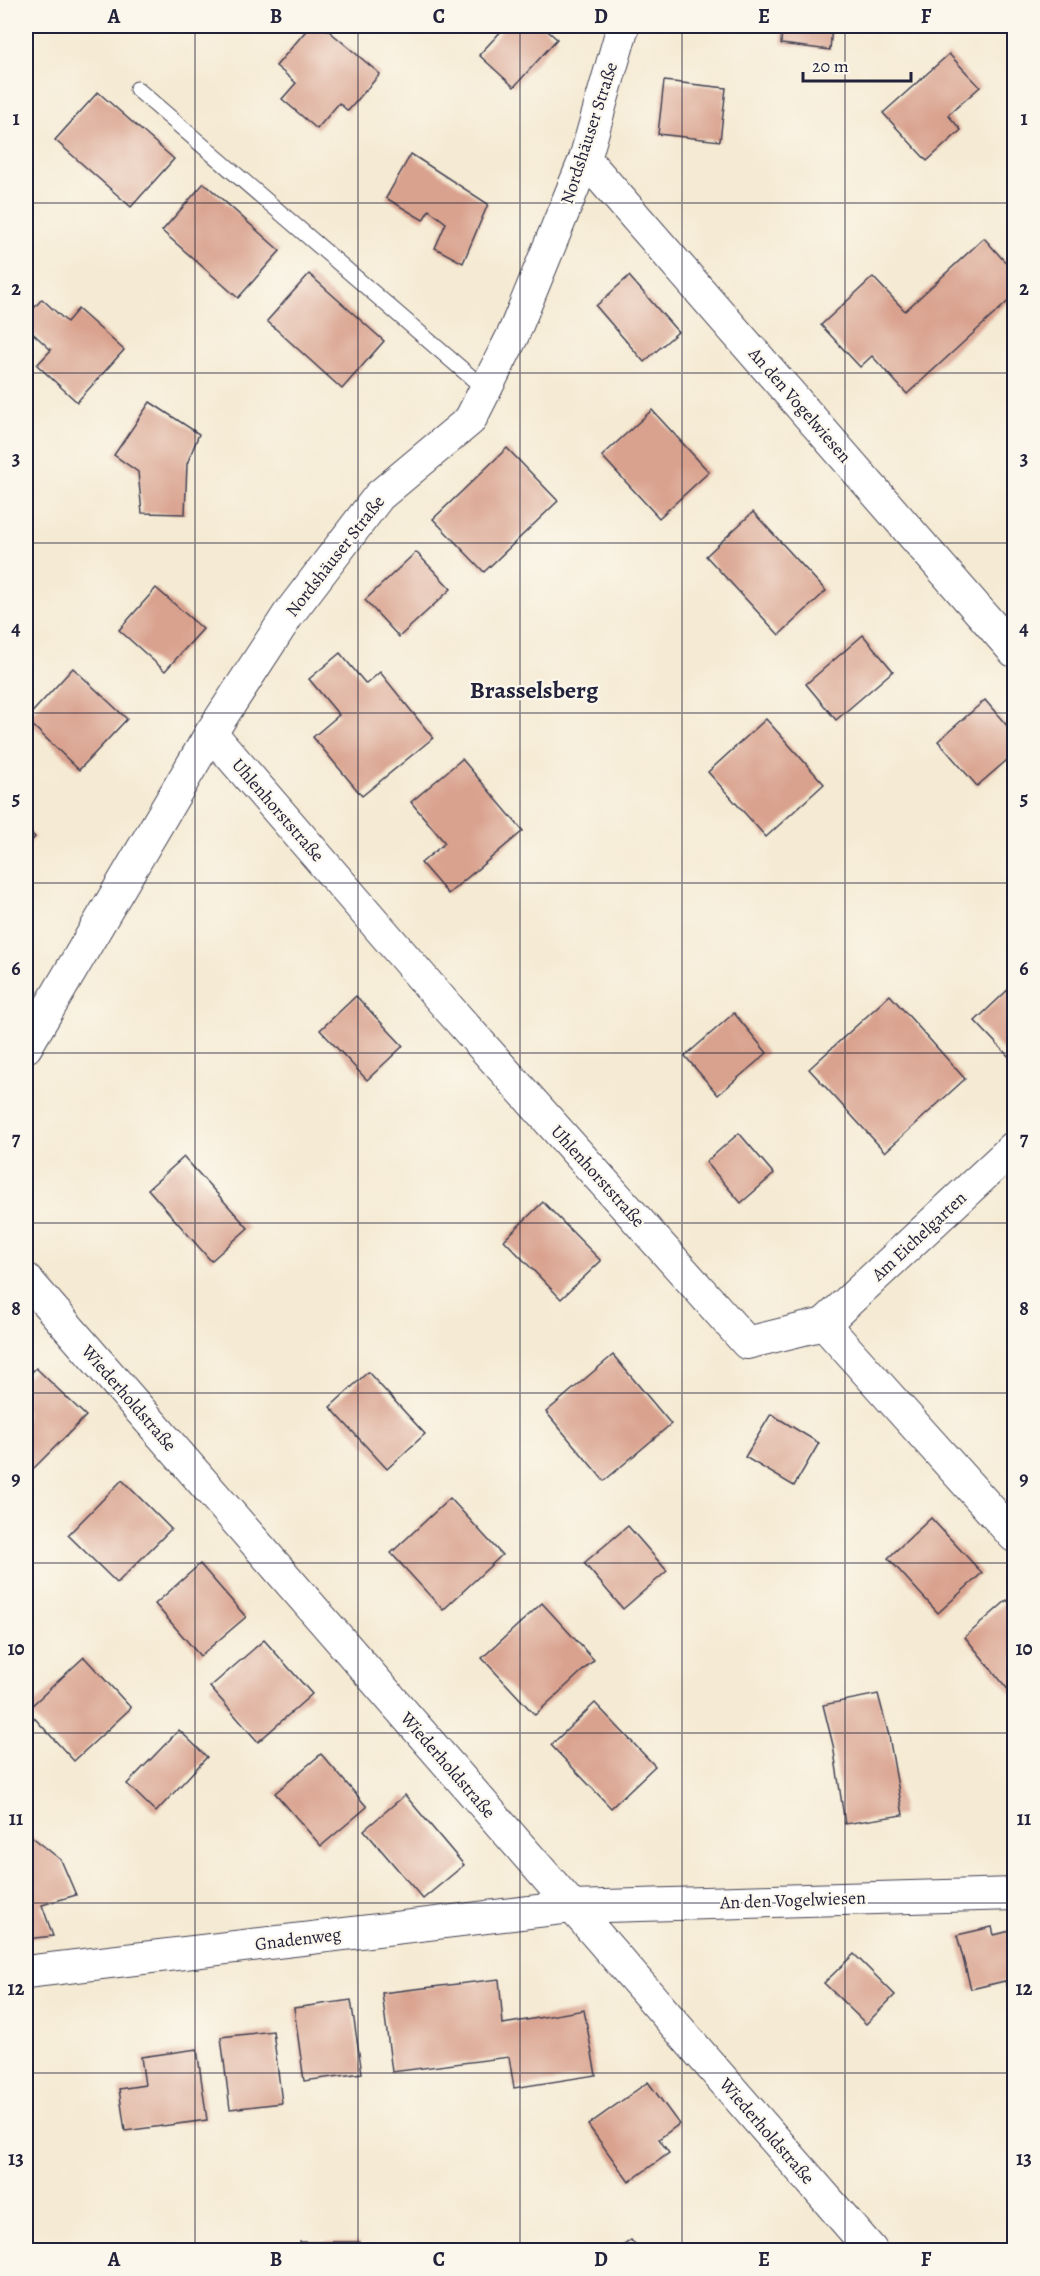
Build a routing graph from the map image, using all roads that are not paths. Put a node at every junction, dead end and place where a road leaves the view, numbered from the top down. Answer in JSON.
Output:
{"nodes":[{"id":1,"x":623,"y":26,"type":"edge"},
{"id":2,"x":137,"y":89,"type":"dead end"},
{"id":3,"x":585,"y":159,"type":"junction"},
{"id":4,"x":486,"y":390,"type":"junction"},
{"id":5,"x":1014,"y":651,"type":"edge"},
{"id":6,"x":211,"y":733,"type":"junction"},
{"id":7,"x":26,"y":1047,"type":"edge"},
{"id":8,"x":1014,"y":1147,"type":"edge"},
{"id":9,"x":26,"y":1279,"type":"edge"},
{"id":10,"x":824,"y":1324,"type":"junction"},
{"id":11,"x":1014,"y":1536,"type":"edge"},
{"id":12,"x":1014,"y":1894,"type":"edge"},
{"id":13,"x":571,"y":1907,"type":"junction"},
{"id":14,"x":26,"y":1972,"type":"edge"},
{"id":15,"x":864,"y":2248,"type":"edge"}],
"edges":[{"from":1,"to":3,"type":"street","name":"Nordshäuser Straße"},
{"from":2,"to":4,"type":"lane"},
{"from":3,"to":4,"type":"street","name":"Nordshäuser Straße"},
{"from":3,"to":5,"type":"street","name":"An den Vogelwiesen"},
{"from":4,"to":6,"type":"street","name":"Nordshäuser Straße"},
{"from":6,"to":7,"type":"street","name":"Nordshäuser Straße"},
{"from":6,"to":10,"type":"street","name":"Uhlenhorststraße"},
{"from":8,"to":10,"type":"street","name":"Am Eichelgarten"},
{"from":9,"to":13,"type":"street","name":"Wiederholdstraße"},
{"from":10,"to":11,"type":"street"},
{"from":12,"to":13,"type":"street","name":"An den Vogelwiesen"},
{"from":13,"to":14,"type":"street","name":"Gnadenweg"},
{"from":13,"to":15,"type":"street","name":"Wiederholdstraße"}]}
